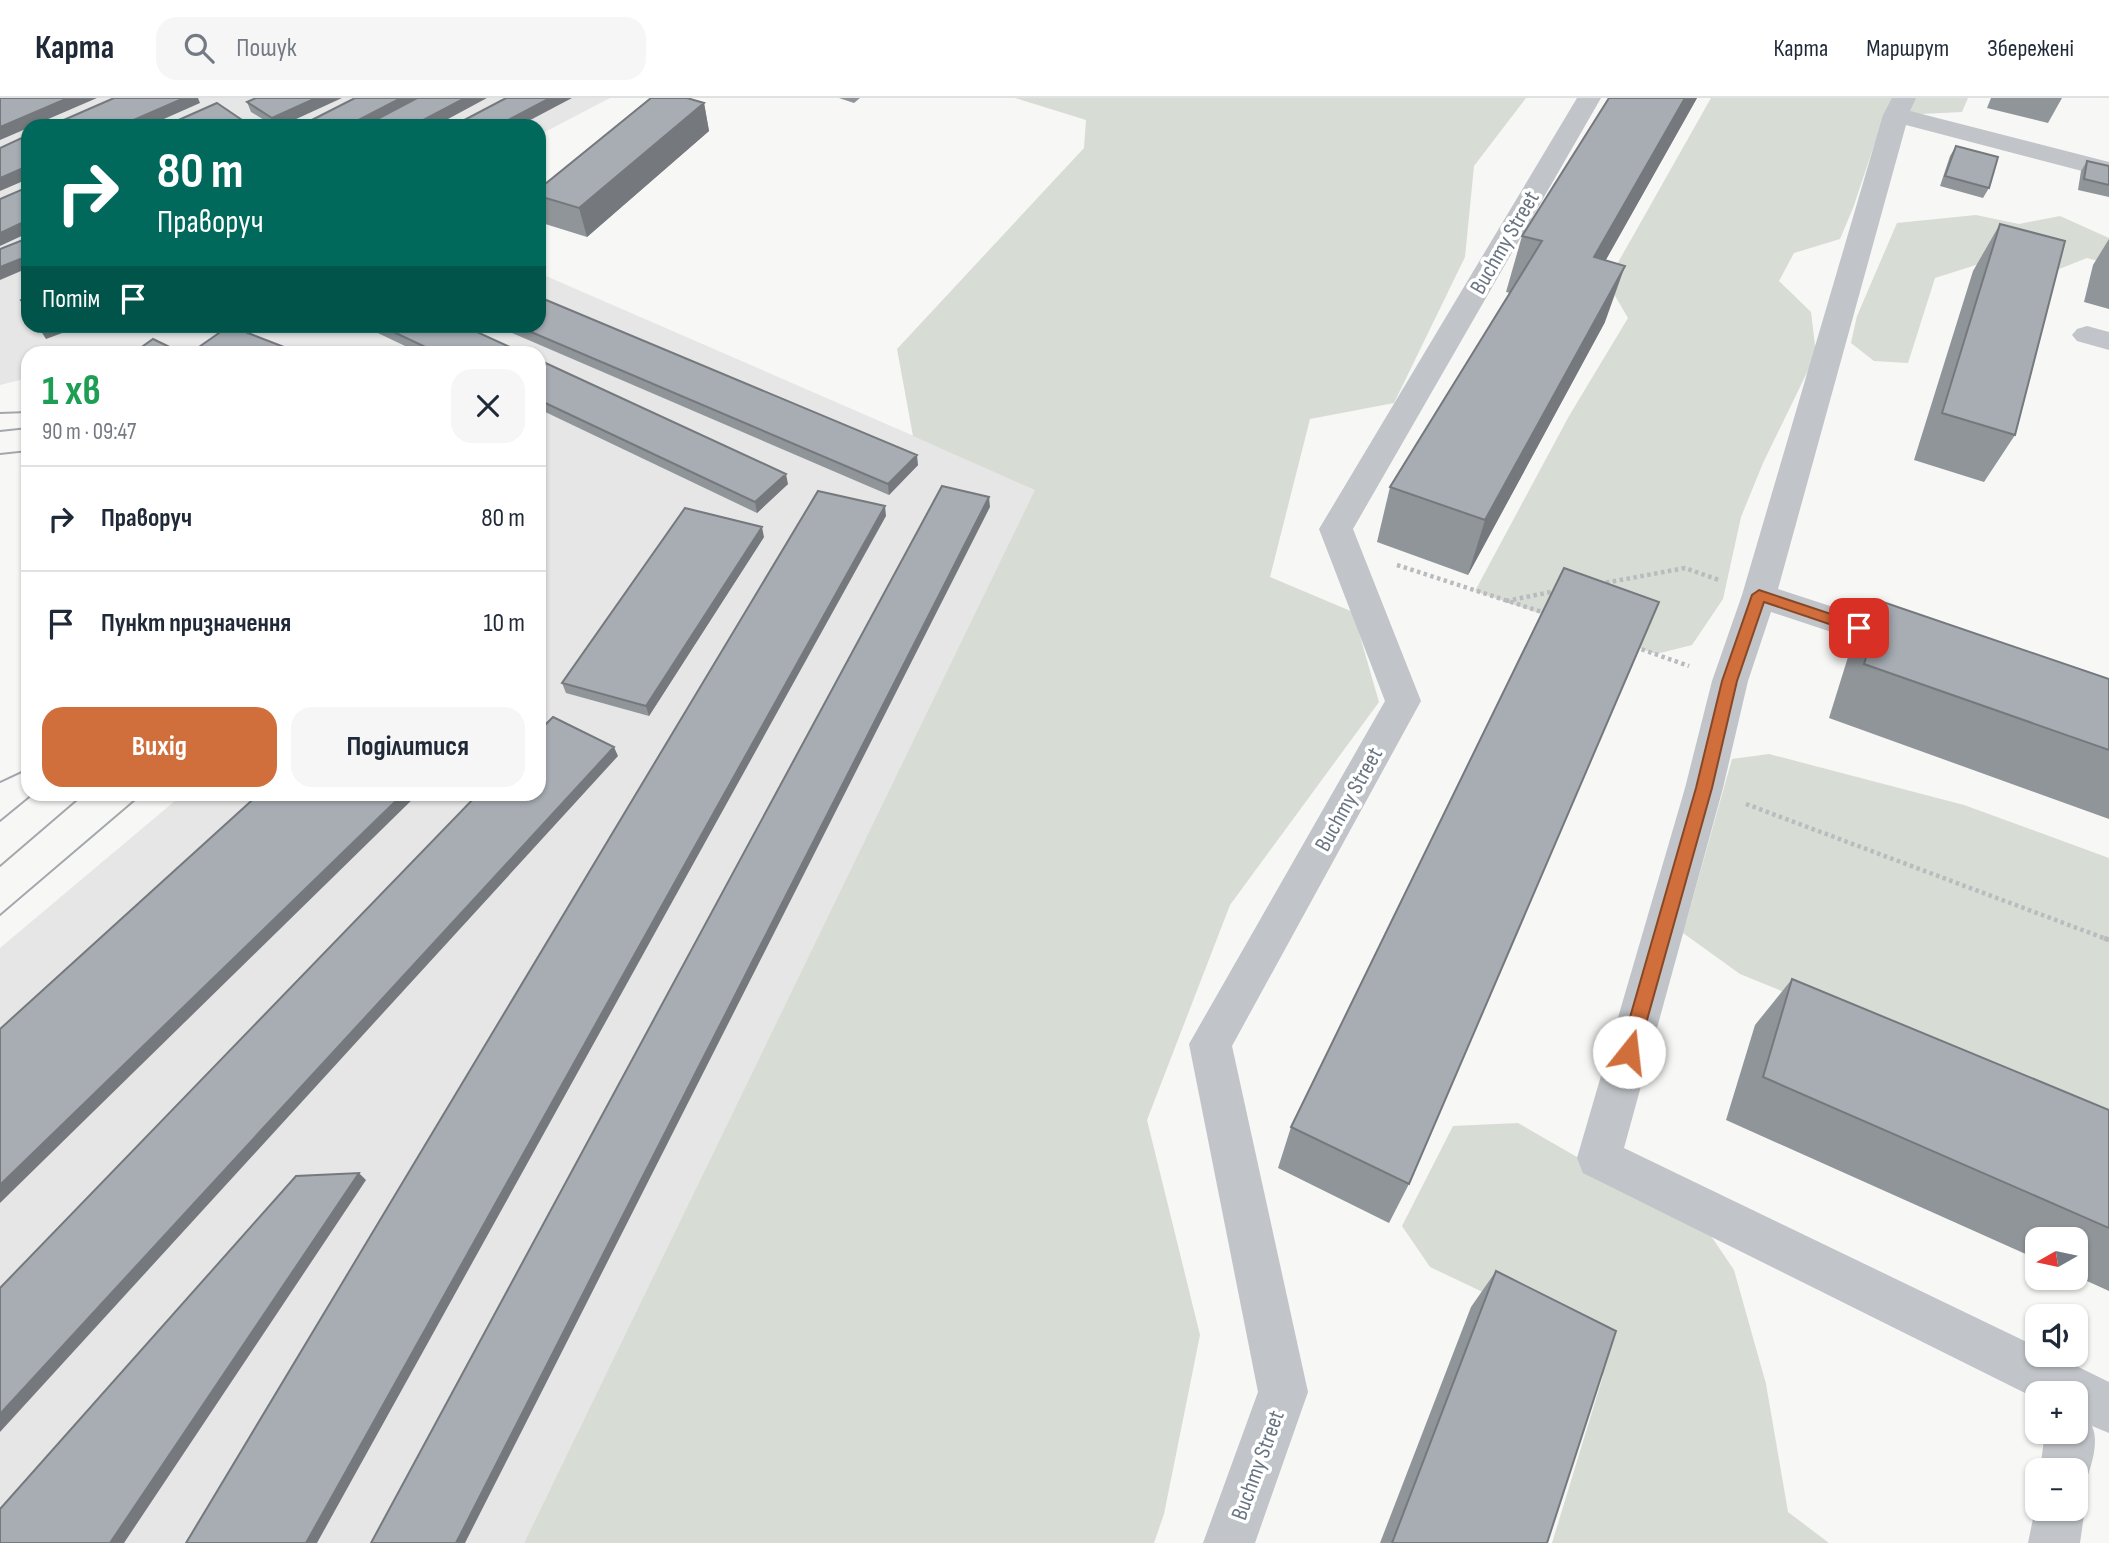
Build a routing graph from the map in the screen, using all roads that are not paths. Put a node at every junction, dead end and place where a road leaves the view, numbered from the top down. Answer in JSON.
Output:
{"nodes":[{"id":1,"x":1589,"y":98,"type":"edge"},
{"id":2,"x":1900,"y":107,"type":"edge"},
{"id":3,"x":2109,"y":170,"type":"edge"},
{"id":4,"x":1759,"y":595,"type":"junction"},
{"id":5,"x":1941,"y":656,"type":"edge"},
{"id":6,"x":2032,"y":1381,"type":"edge"},
{"id":7,"x":2057,"y":1521,"type":"edge"},
{"id":8,"x":1229,"y":1543,"type":"edge"},
{"id":9,"x":2054,"y":1543,"type":"edge"}],
"edges":[{"from":1,"to":8,"type":"street","name":"Buchmy Street"},
{"from":2,"to":3,"type":"street"},
{"from":2,"to":4,"type":"street"},
{"from":4,"to":5,"type":"street"},
{"from":4,"to":6,"type":"street"},
{"from":7,"to":9,"type":"street"}]}
